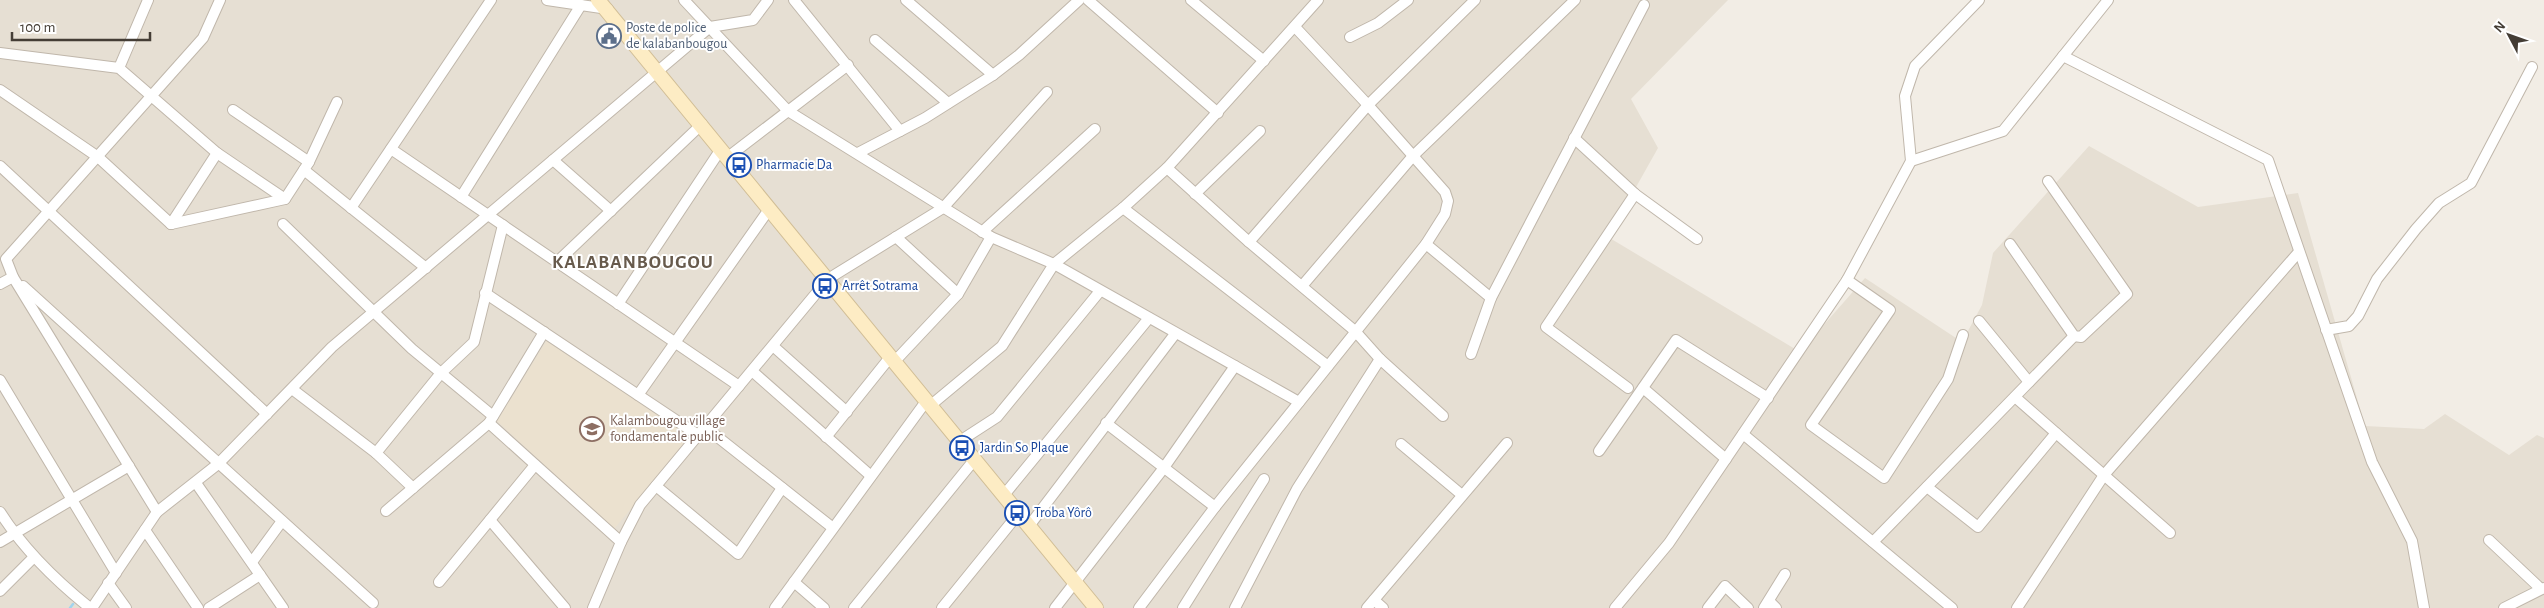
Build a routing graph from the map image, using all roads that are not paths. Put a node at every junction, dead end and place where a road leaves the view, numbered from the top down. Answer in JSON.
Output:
{"nodes":[{"id":1,"x":148,"y":0,"type":"edge"},
{"id":2,"x":220,"y":0,"type":"edge"},
{"id":3,"x":491,"y":0,"type":"edge"},
{"id":4,"x":547,"y":0,"type":"edge"},
{"id":5,"x":684,"y":0,"type":"edge"},
{"id":6,"x":768,"y":0,"type":"edge"},
{"id":7,"x":794,"y":0,"type":"edge"},
{"id":8,"x":906,"y":0,"type":"edge"},
{"id":9,"x":1079,"y":0,"type":"edge"},
{"id":10,"x":1088,"y":0,"type":"edge"},
{"id":11,"x":1191,"y":0,"type":"edge"},
{"id":12,"x":1318,"y":0,"type":"edge"},
{"id":13,"x":1408,"y":0,"type":"edge"},
{"id":14,"x":1476,"y":0,"type":"edge"},
{"id":15,"x":1575,"y":0,"type":"edge"},
{"id":16,"x":1978,"y":0,"type":"edge"},
{"id":17,"x":2108,"y":0,"type":"edge"},
{"id":18,"x":581,"y":5,"type":"junction"},
{"id":19,"x":603,"y":5,"type":"edge"},
{"id":20,"x":1644,"y":5,"type":"dead end"},
{"id":21,"x":710,"y":27,"type":"junction"},
{"id":22,"x":1296,"y":27,"type":"junction"},
{"id":23,"x":1350,"y":37,"type":"dead end"},
{"id":24,"x":875,"y":40,"type":"dead end"},
{"id":25,"x":0,"y":53,"type":"edge"},
{"id":26,"x":2063,"y":56,"type":"junction"},
{"id":27,"x":1264,"y":61,"type":"junction"},
{"id":28,"x":848,"y":65,"type":"junction"},
{"id":29,"x":2532,"y":66,"type":"dead end"},
{"id":30,"x":119,"y":68,"type":"junction"},
{"id":31,"x":658,"y":71,"type":"junction"},
{"id":32,"x":993,"y":75,"type":"junction"},
{"id":33,"x":0,"y":90,"type":"edge"},
{"id":34,"x":1047,"y":92,"type":"dead end"},
{"id":35,"x":152,"y":95,"type":"junction"},
{"id":36,"x":337,"y":102,"type":"dead end"},
{"id":37,"x":948,"y":103,"type":"junction"},
{"id":38,"x":1368,"y":105,"type":"junction"},
{"id":39,"x":233,"y":110,"type":"dead end"},
{"id":40,"x":788,"y":111,"type":"junction"},
{"id":41,"x":1218,"y":113,"type":"junction"},
{"id":42,"x":702,"y":124,"type":"junction"},
{"id":43,"x":1095,"y":129,"type":"dead end"},
{"id":44,"x":1260,"y":131,"type":"dead end"},
{"id":45,"x":900,"y":132,"type":"junction"},
{"id":46,"x":1574,"y":138,"type":"junction"},
{"id":47,"x":391,"y":149,"type":"junction"},
{"id":48,"x":217,"y":153,"type":"junction"},
{"id":49,"x":725,"y":153,"type":"junction"},
{"id":50,"x":858,"y":153,"type":"junction"},
{"id":51,"x":1413,"y":156,"type":"junction"},
{"id":52,"x":98,"y":157,"type":"junction"},
{"id":53,"x":553,"y":160,"type":"junction"},
{"id":54,"x":1911,"y":161,"type":"junction"},
{"id":55,"x":0,"y":166,"type":"edge"},
{"id":56,"x":306,"y":166,"type":"junction"},
{"id":57,"x":1167,"y":168,"type":"junction"},
{"id":58,"x":2048,"y":181,"type":"dead end"},
{"id":59,"x":1195,"y":194,"type":"junction"},
{"id":60,"x":1635,"y":194,"type":"junction"},
{"id":61,"x":461,"y":197,"type":"junction"},
{"id":62,"x":286,"y":198,"type":"junction"},
{"id":63,"x":351,"y":208,"type":"junction"},
{"id":64,"x":770,"y":208,"type":"junction"},
{"id":65,"x":943,"y":208,"type":"junction"},
{"id":66,"x":1123,"y":208,"type":"junction"},
{"id":67,"x":611,"y":211,"type":"junction"},
{"id":68,"x":49,"y":212,"type":"junction"},
{"id":69,"x":488,"y":215,"type":"junction"},
{"id":70,"x":172,"y":224,"type":"junction"},
{"id":71,"x":283,"y":224,"type":"dead end"},
{"id":72,"x":503,"y":226,"type":"junction"},
{"id":73,"x":987,"y":235,"type":"junction"},
{"id":74,"x":896,"y":237,"type":"junction"},
{"id":75,"x":1697,"y":239,"type":"dead end"},
{"id":76,"x":1249,"y":242,"type":"junction"},
{"id":77,"x":1426,"y":244,"type":"junction"},
{"id":78,"x":2010,"y":244,"type":"dead end"},
{"id":79,"x":2298,"y":253,"type":"junction"},
{"id":80,"x":557,"y":262,"type":"junction"},
{"id":81,"x":1054,"y":264,"type":"junction"},
{"id":82,"x":426,"y":268,"type":"junction"},
{"id":83,"x":13,"y":277,"type":"junction"},
{"id":84,"x":828,"y":279,"type":"junction"},
{"id":85,"x":1847,"y":280,"type":"junction"},
{"id":86,"x":0,"y":284,"type":"edge"},
{"id":87,"x":1302,"y":286,"type":"junction"},
{"id":88,"x":1100,"y":291,"type":"junction"},
{"id":89,"x":485,"y":294,"type":"junction"},
{"id":90,"x":958,"y":294,"type":"junction"},
{"id":91,"x":1491,"y":298,"type":"junction"},
{"id":92,"x":618,"y":304,"type":"junction"},
{"id":93,"x":373,"y":312,"type":"junction"},
{"id":94,"x":1149,"y":318,"type":"junction"},
{"id":95,"x":1980,"y":321,"type":"dead end"},
{"id":96,"x":2326,"y":330,"type":"junction"},
{"id":97,"x":1355,"y":331,"type":"junction"},
{"id":98,"x":544,"y":332,"type":"junction"},
{"id":99,"x":1176,"y":334,"type":"junction"},
{"id":100,"x":1963,"y":335,"type":"dead end"},
{"id":101,"x":2074,"y":336,"type":"junction"},
{"id":102,"x":675,"y":342,"type":"junction"},
{"id":103,"x":773,"y":346,"type":"junction"},
{"id":104,"x":1471,"y":354,"type":"dead end"},
{"id":105,"x":893,"y":359,"type":"junction"},
{"id":106,"x":1380,"y":359,"type":"junction"},
{"id":107,"x":1234,"y":366,"type":"junction"},
{"id":108,"x":1328,"y":366,"type":"junction"},
{"id":109,"x":752,"y":371,"type":"junction"},
{"id":110,"x":441,"y":373,"type":"junction"},
{"id":111,"x":0,"y":380,"type":"edge"},
{"id":112,"x":2029,"y":382,"type":"junction"},
{"id":113,"x":739,"y":386,"type":"junction"},
{"id":114,"x":1628,"y":388,"type":"dead end"},
{"id":115,"x":1643,"y":388,"type":"junction"},
{"id":116,"x":292,"y":389,"type":"junction"},
{"id":117,"x":638,"y":395,"type":"junction"},
{"id":118,"x":2015,"y":397,"type":"junction"},
{"id":119,"x":1768,"y":398,"type":"junction"},
{"id":120,"x":1299,"y":402,"type":"junction"},
{"id":121,"x":929,"y":403,"type":"junction"},
{"id":122,"x":847,"y":412,"type":"junction"},
{"id":123,"x":267,"y":414,"type":"junction"},
{"id":124,"x":1443,"y":416,"type":"dead end"},
{"id":125,"x":491,"y":419,"type":"junction"},
{"id":126,"x":1106,"y":423,"type":"junction"},
{"id":127,"x":705,"y":427,"type":"junction"},
{"id":128,"x":2056,"y":433,"type":"junction"},
{"id":129,"x":1743,"y":434,"type":"junction"},
{"id":130,"x":698,"y":435,"type":"junction"},
{"id":131,"x":826,"y":437,"type":"junction"},
{"id":132,"x":960,"y":441,"type":"junction"},
{"id":133,"x":1507,"y":443,"type":"dead end"},
{"id":134,"x":1401,"y":444,"type":"dead end"},
{"id":135,"x":1599,"y":451,"type":"dead end"},
{"id":136,"x":376,"y":453,"type":"junction"},
{"id":137,"x":975,"y":459,"type":"junction"},
{"id":138,"x":1726,"y":459,"type":"junction"},
{"id":139,"x":218,"y":464,"type":"junction"},
{"id":140,"x":535,"y":464,"type":"junction"},
{"id":141,"x":129,"y":466,"type":"junction"},
{"id":142,"x":1163,"y":469,"type":"junction"},
{"id":143,"x":2104,"y":475,"type":"junction"},
{"id":144,"x":871,"y":476,"type":"junction"},
{"id":145,"x":1264,"y":479,"type":"dead end"},
{"id":146,"x":196,"y":483,"type":"junction"},
{"id":147,"x":656,"y":486,"type":"junction"},
{"id":148,"x":1927,"y":487,"type":"junction"},
{"id":149,"x":412,"y":488,"type":"junction"},
{"id":150,"x":782,"y":488,"type":"junction"},
{"id":151,"x":1004,"y":495,"type":"junction"},
{"id":152,"x":1462,"y":495,"type":"junction"},
{"id":153,"x":73,"y":499,"type":"junction"},
{"id":154,"x":1215,"y":508,"type":"junction"},
{"id":155,"x":386,"y":511,"type":"dead end"},
{"id":156,"x":0,"y":512,"type":"edge"},
{"id":157,"x":157,"y":512,"type":"junction"},
{"id":158,"x":1019,"y":514,"type":"junction"},
{"id":159,"x":490,"y":520,"type":"junction"},
{"id":160,"x":282,"y":521,"type":"junction"},
{"id":161,"x":1030,"y":526,"type":"junction"},
{"id":162,"x":834,"y":528,"type":"junction"},
{"id":163,"x":145,"y":530,"type":"junction"},
{"id":164,"x":2170,"y":533,"type":"dead end"},
{"id":165,"x":13,"y":534,"type":"junction"},
{"id":166,"x":2489,"y":540,"type":"dead end"},
{"id":167,"x":0,"y":542,"type":"edge"},
{"id":168,"x":621,"y":542,"type":"junction"},
{"id":169,"x":1873,"y":542,"type":"junction"},
{"id":170,"x":34,"y":557,"type":"junction"},
{"id":171,"x":252,"y":562,"type":"junction"},
{"id":172,"x":116,"y":573,"type":"junction"},
{"id":173,"x":1786,"y":574,"type":"dead end"},
{"id":174,"x":260,"y":575,"type":"junction"},
{"id":175,"x":1075,"y":581,"type":"junction"},
{"id":176,"x":439,"y":582,"type":"dead end"},
{"id":177,"x":794,"y":582,"type":"junction"},
{"id":178,"x":108,"y":584,"type":"junction"},
{"id":179,"x":2543,"y":588,"type":"edge"},
{"id":180,"x":0,"y":591,"type":"edge"},
{"id":181,"x":373,"y":603,"type":"dead end"},
{"id":182,"x":1370,"y":604,"type":"edge"},
{"id":183,"x":1770,"y":606,"type":"edge"},
{"id":184,"x":91,"y":608,"type":"edge"},
{"id":185,"x":126,"y":608,"type":"edge"},
{"id":186,"x":198,"y":608,"type":"edge"},
{"id":187,"x":209,"y":608,"type":"edge"},
{"id":188,"x":284,"y":608,"type":"edge"},
{"id":189,"x":565,"y":608,"type":"edge"},
{"id":190,"x":593,"y":608,"type":"edge"},
{"id":191,"x":775,"y":608,"type":"edge"},
{"id":192,"x":824,"y":608,"type":"edge"},
{"id":193,"x":854,"y":608,"type":"edge"},
{"id":194,"x":942,"y":608,"type":"edge"},
{"id":195,"x":1055,"y":608,"type":"edge"},
{"id":196,"x":1096,"y":608,"type":"edge"},
{"id":197,"x":1139,"y":608,"type":"edge"},
{"id":198,"x":1183,"y":608,"type":"edge"},
{"id":199,"x":1235,"y":608,"type":"edge"},
{"id":200,"x":1383,"y":608,"type":"edge"},
{"id":201,"x":1616,"y":608,"type":"edge"},
{"id":202,"x":1708,"y":608,"type":"edge"},
{"id":203,"x":1748,"y":608,"type":"edge"},
{"id":204,"x":1952,"y":608,"type":"edge"},
{"id":205,"x":2017,"y":608,"type":"edge"},
{"id":206,"x":2424,"y":608,"type":"edge"},
{"id":207,"x":2504,"y":608,"type":"edge"}],
"edges":[{"from":1,"to":30,"type":"street"},
{"from":2,"to":35,"type":"street"},
{"from":3,"to":47,"type":"street"},
{"from":4,"to":18,"type":"street"},
{"from":5,"to":21,"type":"street"},
{"from":6,"to":21,"type":"street"},
{"from":7,"to":28,"type":"street"},
{"from":8,"to":32,"type":"street"},
{"from":9,"to":32,"type":"street"},
{"from":10,"to":41,"type":"street"},
{"from":11,"to":27,"type":"street"},
{"from":12,"to":22,"type":"street"},
{"from":13,"to":23,"type":"street"},
{"from":14,"to":38,"type":"street"},
{"from":15,"to":51,"type":"street"},
{"from":16,"to":54,"type":"street"},
{"from":17,"to":26,"type":"street"},
{"from":18,"to":19,"type":"street"},
{"from":18,"to":61,"type":"street"},
{"from":19,"to":31,"type":"street"},
{"from":20,"to":46,"type":"street"},
{"from":21,"to":31,"type":"street"},
{"from":21,"to":40,"type":"street"},
{"from":22,"to":27,"type":"street"},
{"from":22,"to":38,"type":"street"},
{"from":24,"to":37,"type":"street"},
{"from":25,"to":30,"type":"street"},
{"from":26,"to":54,"type":"street"},
{"from":26,"to":79,"type":"street"},
{"from":27,"to":41,"type":"street"},
{"from":28,"to":40,"type":"street"},
{"from":28,"to":45,"type":"street"},
{"from":29,"to":96,"type":"street"},
{"from":30,"to":35,"type":"street"},
{"from":31,"to":42,"type":"street"},
{"from":31,"to":53,"type":"street"},
{"from":32,"to":37,"type":"street"},
{"from":33,"to":52,"type":"street"},
{"from":34,"to":65,"type":"street"},
{"from":35,"to":48,"type":"street"},
{"from":35,"to":52,"type":"street"},
{"from":36,"to":56,"type":"street"},
{"from":37,"to":45,"type":"street"},
{"from":38,"to":51,"type":"street"},
{"from":38,"to":76,"type":"street"},
{"from":39,"to":56,"type":"street"},
{"from":40,"to":49,"type":"street"},
{"from":40,"to":50,"type":"street"},
{"from":41,"to":57,"type":"street"},
{"from":42,"to":49,"type":"street"},
{"from":42,"to":67,"type":"street"},
{"from":43,"to":73,"type":"street"},
{"from":44,"to":59,"type":"street"},
{"from":45,"to":50,"type":"street"},
{"from":46,"to":60,"type":"street"},
{"from":46,"to":91,"type":"street"},
{"from":47,"to":61,"type":"street"},
{"from":47,"to":63,"type":"street"},
{"from":48,"to":62,"type":"street"},
{"from":48,"to":70,"type":"street"},
{"from":49,"to":64,"type":"street"},
{"from":49,"to":92,"type":"street"},
{"from":50,"to":65,"type":"street"},
{"from":51,"to":77,"type":"street"},
{"from":51,"to":87,"type":"street"},
{"from":52,"to":68,"type":"street"},
{"from":52,"to":70,"type":"street"},
{"from":53,"to":67,"type":"street"},
{"from":53,"to":69,"type":"street"},
{"from":54,"to":85,"type":"street"},
{"from":55,"to":68,"type":"street"},
{"from":56,"to":62,"type":"street"},
{"from":56,"to":63,"type":"street"},
{"from":57,"to":59,"type":"street"},
{"from":57,"to":66,"type":"street"},
{"from":58,"to":101,"type":"street"},
{"from":59,"to":76,"type":"street"},
{"from":60,"to":75,"type":"street"},
{"from":60,"to":114,"type":"street"},
{"from":61,"to":69,"type":"street"},
{"from":62,"to":70,"type":"street"},
{"from":63,"to":82,"type":"street"},
{"from":64,"to":84,"type":"street"},
{"from":64,"to":102,"type":"street"},
{"from":65,"to":73,"type":"street"},
{"from":65,"to":74,"type":"street"},
{"from":66,"to":81,"type":"street"},
{"from":66,"to":108,"type":"street"},
{"from":67,"to":80,"type":"street"},
{"from":68,"to":83,"type":"street"},
{"from":68,"to":123,"type":"street"},
{"from":69,"to":72,"type":"street"},
{"from":69,"to":82,"type":"street"},
{"from":71,"to":93,"type":"street"},
{"from":72,"to":80,"type":"street"},
{"from":72,"to":89,"type":"street"},
{"from":73,"to":81,"type":"street"},
{"from":73,"to":90,"type":"street"},
{"from":74,"to":84,"type":"street"},
{"from":74,"to":90,"type":"street"},
{"from":76,"to":87,"type":"street"},
{"from":77,"to":91,"type":"street"},
{"from":77,"to":97,"type":"street"},
{"from":78,"to":101,"type":"street"},
{"from":79,"to":96,"type":"street"},
{"from":79,"to":143,"type":"street"},
{"from":80,"to":92,"type":"street"},
{"from":81,"to":88,"type":"street"},
{"from":81,"to":121,"type":"street"},
{"from":82,"to":93,"type":"street"},
{"from":83,"to":86,"type":"street"},
{"from":83,"to":139,"type":"street"},
{"from":83,"to":141,"type":"street"},
{"from":84,"to":103,"type":"street"},
{"from":84,"to":105,"type":"street"},
{"from":85,"to":100,"type":"street"},
{"from":85,"to":119,"type":"street"},
{"from":87,"to":97,"type":"street"},
{"from":88,"to":94,"type":"street"},
{"from":88,"to":132,"type":"street"},
{"from":89,"to":98,"type":"street"},
{"from":89,"to":110,"type":"street"},
{"from":90,"to":105,"type":"street"},
{"from":91,"to":104,"type":"street"},
{"from":92,"to":102,"type":"street"},
{"from":93,"to":110,"type":"street"},
{"from":93,"to":116,"type":"street"},
{"from":94,"to":99,"type":"street"},
{"from":94,"to":151,"type":"street"},
{"from":95,"to":112,"type":"street"},
{"from":96,"to":206,"type":"street"},
{"from":97,"to":106,"type":"street"},
{"from":97,"to":108,"type":"street"},
{"from":98,"to":117,"type":"street"},
{"from":98,"to":125,"type":"street"},
{"from":99,"to":107,"type":"street"},
{"from":99,"to":126,"type":"street"},
{"from":101,"to":112,"type":"street"},
{"from":102,"to":113,"type":"street"},
{"from":102,"to":117,"type":"street"},
{"from":103,"to":109,"type":"street"},
{"from":103,"to":122,"type":"street"},
{"from":105,"to":121,"type":"street"},
{"from":105,"to":122,"type":"street"},
{"from":106,"to":124,"type":"street"},
{"from":106,"to":199,"type":"street"},
{"from":107,"to":120,"type":"street"},
{"from":107,"to":142,"type":"street"},
{"from":108,"to":120,"type":"street"},
{"from":109,"to":113,"type":"street"},
{"from":109,"to":131,"type":"street"},
{"from":110,"to":125,"type":"street"},
{"from":110,"to":136,"type":"street"},
{"from":111,"to":153,"type":"street"},
{"from":112,"to":118,"type":"street"},
{"from":113,"to":127,"type":"street"},
{"from":115,"to":119,"type":"street"},
{"from":115,"to":135,"type":"street"},
{"from":115,"to":138,"type":"street"},
{"from":116,"to":123,"type":"street"},
{"from":116,"to":136,"type":"street"},
{"from":117,"to":130,"type":"street"},
{"from":118,"to":128,"type":"street"},
{"from":118,"to":148,"type":"street"},
{"from":119,"to":129,"type":"street"},
{"from":120,"to":154,"type":"street"},
{"from":121,"to":132,"type":"street"},
{"from":121,"to":144,"type":"street"},
{"from":122,"to":131,"type":"street"},
{"from":123,"to":139,"type":"street"},
{"from":125,"to":140,"type":"street"},
{"from":125,"to":149,"type":"street"},
{"from":126,"to":142,"type":"street"},
{"from":126,"to":161,"type":"street"},
{"from":127,"to":130,"type":"street"},
{"from":127,"to":150,"type":"street"},
{"from":128,"to":143,"type":"street"},
{"from":128,"to":148,"type":"street"},
{"from":129,"to":138,"type":"street"},
{"from":129,"to":169,"type":"street"},
{"from":130,"to":147,"type":"street"},
{"from":131,"to":144,"type":"street"},
{"from":132,"to":137,"type":"street"},
{"from":133,"to":152,"type":"street"},
{"from":134,"to":152,"type":"street"},
{"from":136,"to":149,"type":"street"},
{"from":137,"to":151,"type":"street"},
{"from":137,"to":193,"type":"street"},
{"from":138,"to":201,"type":"street"},
{"from":139,"to":146,"type":"street"},
{"from":139,"to":160,"type":"street"},
{"from":140,"to":159,"type":"street"},
{"from":140,"to":168,"type":"street"},
{"from":141,"to":153,"type":"street"},
{"from":141,"to":157,"type":"street"},
{"from":142,"to":154,"type":"street"},
{"from":142,"to":175,"type":"street"},
{"from":143,"to":164,"type":"street"},
{"from":143,"to":205,"type":"street"},
{"from":144,"to":162,"type":"street"},
{"from":145,"to":198,"type":"street"},
{"from":146,"to":157,"type":"street"},
{"from":146,"to":171,"type":"street"},
{"from":147,"to":150,"type":"street"},
{"from":147,"to":168,"type":"street"},
{"from":148,"to":169,"type":"street"},
{"from":149,"to":155,"type":"street"},
{"from":150,"to":162,"type":"street"},
{"from":151,"to":158,"type":"street"},
{"from":152,"to":182,"type":"street"},
{"from":153,"to":165,"type":"street"},
{"from":153,"to":172,"type":"street"},
{"from":154,"to":197,"type":"street"},
{"from":156,"to":165,"type":"street"},
{"from":157,"to":163,"type":"street"},
{"from":158,"to":161,"type":"street"},
{"from":158,"to":194,"type":"street"},
{"from":159,"to":176,"type":"street"},
{"from":159,"to":189,"type":"street"},
{"from":160,"to":171,"type":"street"},
{"from":160,"to":181,"type":"street"},
{"from":161,"to":175,"type":"street"},
{"from":162,"to":177,"type":"street"},
{"from":163,"to":172,"type":"street"},
{"from":163,"to":186,"type":"street"},
{"from":165,"to":167,"type":"street"},
{"from":165,"to":170,"type":"street"},
{"from":166,"to":179,"type":"street"},
{"from":168,"to":190,"type":"street"},
{"from":169,"to":204,"type":"street"},
{"from":170,"to":180,"type":"street"},
{"from":170,"to":184,"type":"street"},
{"from":171,"to":174,"type":"street"},
{"from":172,"to":178,"type":"street"},
{"from":173,"to":183,"type":"street"},
{"from":174,"to":187,"type":"street"},
{"from":174,"to":188,"type":"street"},
{"from":175,"to":195,"type":"street"},
{"from":175,"to":196,"type":"street"},
{"from":177,"to":191,"type":"street"},
{"from":177,"to":192,"type":"street"},
{"from":178,"to":184,"type":"street"},
{"from":178,"to":185,"type":"street"},
{"from":179,"to":207,"type":"street"},
{"from":182,"to":200,"type":"street"},
{"from":202,"to":203,"type":"street"}]}
